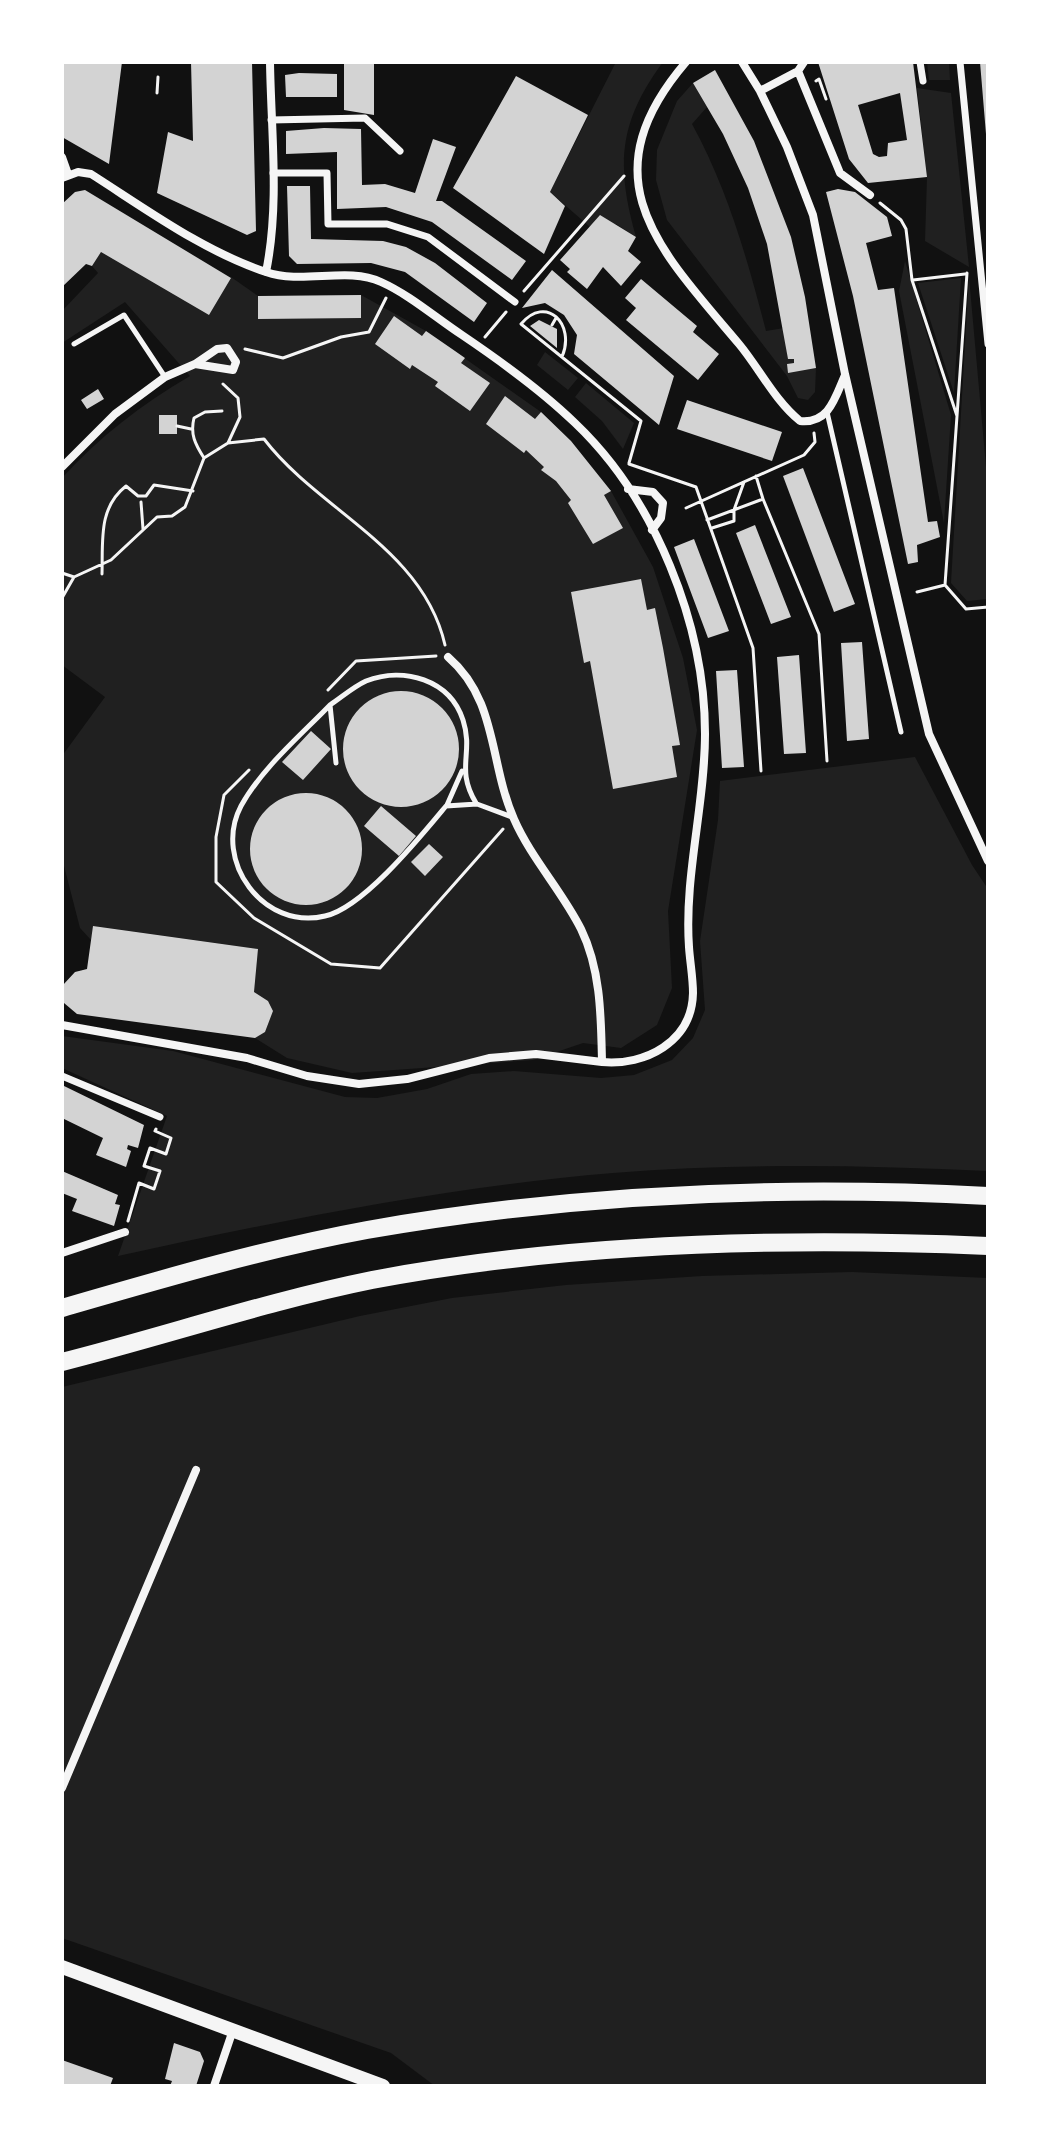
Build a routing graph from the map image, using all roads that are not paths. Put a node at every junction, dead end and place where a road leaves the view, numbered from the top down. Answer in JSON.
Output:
{"nodes":[{"id":1,"x":270,"y":62,"type":"edge"},
{"id":2,"x":686,"y":62,"type":"edge"},
{"id":3,"x":742,"y":62,"type":"edge"},
{"id":4,"x":804,"y":62,"type":"edge"},
{"id":5,"x":920,"y":62,"type":"edge"},
{"id":6,"x":960,"y":62,"type":"edge"},
{"id":7,"x":798,"y":71,"type":"junction"},
{"id":8,"x":923,"y":81,"type":"dead end"},
{"id":9,"x":760,"y":91,"type":"junction"},
{"id":10,"x":271,"y":120,"type":"junction"},
{"id":11,"x":400,"y":151,"type":"dead end"},
{"id":12,"x":62,"y":157,"type":"edge"},
{"id":13,"x":273,"y":173,"type":"junction"},
{"id":14,"x":65,"y":176,"type":"edge"},
{"id":15,"x":870,"y":195,"type":"road end"},
{"id":16,"x":266,"y":272,"type":"junction"},
{"id":17,"x":515,"y":302,"type":"road end"},
{"id":18,"x":74,"y":344,"type":"dead end"},
{"id":19,"x":988,"y":344,"type":"edge"},
{"id":20,"x":195,"y":364,"type":"junction"},
{"id":21,"x":845,"y":374,"type":"junction"},
{"id":22,"x":165,"y":377,"type":"junction"},
{"id":23,"x":827,"y":412,"type":"junction"},
{"id":24,"x":62,"y":467,"type":"edge"},
{"id":25,"x":628,"y":489,"type":"junction"},
{"id":26,"x":652,"y":530,"type":"junction"},
{"id":27,"x":448,"y":657,"type":"road end"},
{"id":28,"x":330,"y":705,"type":"junction"},
{"id":29,"x":901,"y":732,"type":"dead end"},
{"id":30,"x":336,"y":763,"type":"dead end"},
{"id":31,"x":463,"y":766,"type":"junction"},
{"id":32,"x":477,"y":804,"type":"junction"},
{"id":33,"x":446,"y":806,"type":"junction"},
{"id":34,"x":513,"y":818,"type":"junction"},
{"id":35,"x":988,"y":861,"type":"edge"},
{"id":36,"x":62,"y":1025,"type":"edge"},
{"id":37,"x":602,"y":1062,"type":"junction"},
{"id":38,"x":62,"y":1076,"type":"edge"},
{"id":39,"x":160,"y":1117,"type":"road end"},
{"id":40,"x":988,"y":1196,"type":"edge"},
{"id":41,"x":125,"y":1232,"type":"road end"},
{"id":42,"x":988,"y":1246,"type":"edge"},
{"id":43,"x":62,"y":1253,"type":"edge"},
{"id":44,"x":62,"y":1308,"type":"edge"},
{"id":45,"x":62,"y":1362,"type":"edge"},
{"id":46,"x":196,"y":1470,"type":"dead end"},
{"id":47,"x":62,"y":1788,"type":"edge"},
{"id":48,"x":62,"y":1967,"type":"edge"},
{"id":49,"x":233,"y":2029,"type":"junction"},
{"id":50,"x":214,"y":2086,"type":"edge"},
{"id":51,"x":383,"y":2086,"type":"edge"}],
"edges":[{"from":1,"to":10,"type":"street"},
{"from":2,"to":23,"type":"street"},
{"from":3,"to":9,"type":"street"},
{"from":4,"to":7,"type":"street"},
{"from":5,"to":8,"type":"street"},
{"from":6,"to":19,"type":"street"},
{"from":7,"to":9,"type":"street"},
{"from":7,"to":15,"type":"street"},
{"from":9,"to":21,"type":"street"},
{"from":10,"to":11,"type":"street"},
{"from":10,"to":13,"type":"street"},
{"from":12,"to":14,"type":"street"},
{"from":13,"to":16,"type":"street"},
{"from":13,"to":17,"type":"street"},
{"from":14,"to":16,"type":"street"},
{"from":16,"to":25,"type":"street"},
{"from":18,"to":22,"type":"lane"},
{"from":20,"to":20,"type":"street"},
{"from":20,"to":22,"type":"street"},
{"from":21,"to":23,"type":"street"},
{"from":21,"to":35,"type":"street"},
{"from":22,"to":24,"type":"street"},
{"from":23,"to":29,"type":"lane"},
{"from":25,"to":26,"type":"street"},
{"from":25,"to":26,"type":"street"},
{"from":26,"to":37,"type":"street"},
{"from":27,"to":34,"type":"street"},
{"from":28,"to":30,"type":"lane"},
{"from":28,"to":31,"type":"lane"},
{"from":28,"to":33,"type":"lane"},
{"from":31,"to":32,"type":"lane"},
{"from":31,"to":33,"type":"lane"},
{"from":32,"to":33,"type":"lane"},
{"from":32,"to":34,"type":"lane"},
{"from":34,"to":37,"type":"street"},
{"from":36,"to":37,"type":"street"},
{"from":38,"to":39,"type":"street"},
{"from":40,"to":44,"type":"highway"},
{"from":41,"to":43,"type":"street"},
{"from":42,"to":45,"type":"highway"},
{"from":46,"to":47,"type":"street"},
{"from":48,"to":49,"type":"main road"},
{"from":49,"to":50,"type":"street"},
{"from":49,"to":51,"type":"main road"}]}
